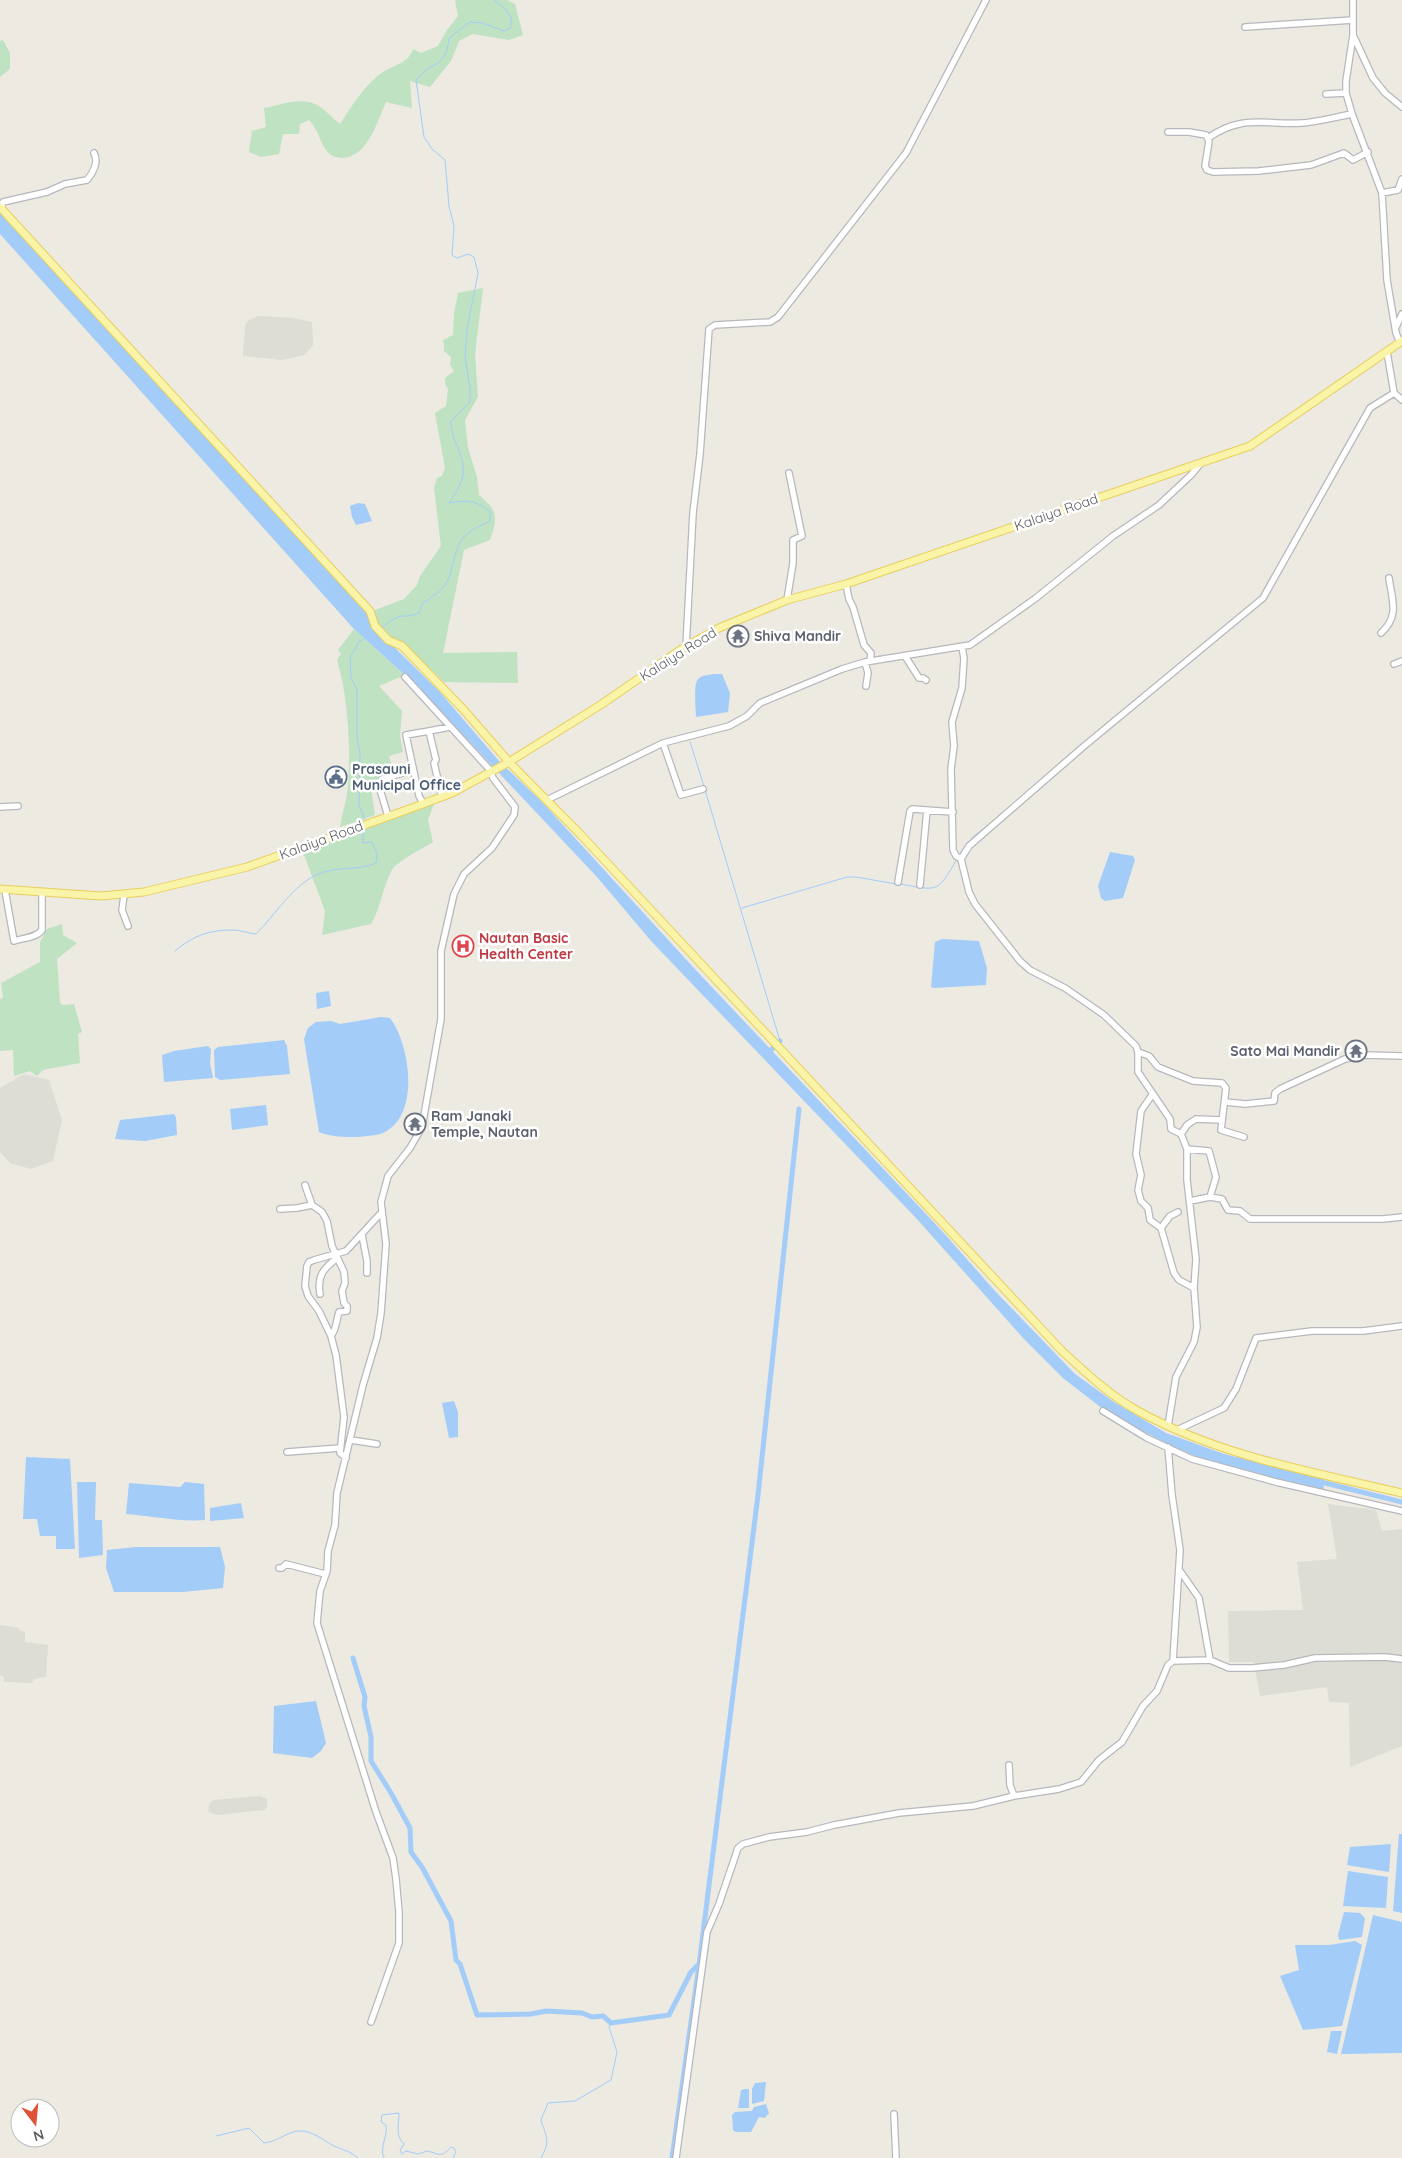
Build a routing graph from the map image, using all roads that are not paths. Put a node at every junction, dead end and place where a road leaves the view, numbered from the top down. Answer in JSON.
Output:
{"nodes":[{"id":1,"x":986,"y":0,"type":"edge"},
{"id":2,"x":1353,"y":0,"type":"edge"},
{"id":3,"x":1353,"y":20,"type":"junction"},
{"id":4,"x":1245,"y":27,"type":"dead end"},
{"id":5,"x":1353,"y":35,"type":"junction"},
{"id":6,"x":1346,"y":93,"type":"junction"},
{"id":7,"x":1326,"y":94,"type":"dead end"},
{"id":8,"x":1402,"y":107,"type":"edge"},
{"id":9,"x":1352,"y":114,"type":"junction"},
{"id":10,"x":1168,"y":132,"type":"dead end"},
{"id":11,"x":1208,"y":138,"type":"junction"},
{"id":12,"x":1368,"y":152,"type":"junction"},
{"id":13,"x":94,"y":153,"type":"dead end"},
{"id":14,"x":1402,"y":179,"type":"edge"},
{"id":15,"x":1382,"y":193,"type":"junction"},
{"id":16,"x":0,"y":208,"type":"edge"},
{"id":17,"x":1402,"y":314,"type":"edge"},
{"id":18,"x":1396,"y":328,"type":"junction"},
{"id":19,"x":1401,"y":342,"type":"edge"},
{"id":20,"x":1387,"y":352,"type":"junction"},
{"id":21,"x":1394,"y":393,"type":"junction"},
{"id":22,"x":1402,"y":400,"type":"edge"},
{"id":23,"x":1202,"y":462,"type":"junction"},
{"id":24,"x":789,"y":473,"type":"dead end"},
{"id":25,"x":1388,"y":578,"type":"dead end"},
{"id":26,"x":846,"y":584,"type":"junction"},
{"id":27,"x":787,"y":600,"type":"junction"},
{"id":28,"x":1381,"y":633,"type":"dead end"},
{"id":29,"x":686,"y":647,"type":"junction"},
{"id":30,"x":962,"y":647,"type":"junction"},
{"id":31,"x":905,"y":656,"type":"junction"},
{"id":32,"x":1402,"y":661,"type":"edge"},
{"id":33,"x":868,"y":662,"type":"junction"},
{"id":34,"x":1394,"y":664,"type":"dead end"},
{"id":35,"x":404,"y":677,"type":"dead end"},
{"id":36,"x":926,"y":680,"type":"dead end"},
{"id":37,"x":866,"y":686,"type":"dead end"},
{"id":38,"x":450,"y":727,"type":"junction"},
{"id":39,"x":429,"y":731,"type":"junction"},
{"id":40,"x":664,"y":743,"type":"junction"},
{"id":41,"x":506,"y":763,"type":"junction"},
{"id":42,"x":413,"y":770,"type":"junction"},
{"id":43,"x":490,"y":770,"type":"junction"},
{"id":44,"x":703,"y":789,"type":"dead end"},
{"id":45,"x":442,"y":797,"type":"junction"},
{"id":46,"x":547,"y":800,"type":"junction"},
{"id":47,"x":423,"y":803,"type":"junction"},
{"id":48,"x":18,"y":806,"type":"dead end"},
{"id":49,"x":0,"y":807,"type":"edge"},
{"id":50,"x":927,"y":810,"type":"junction"},
{"id":51,"x":953,"y":812,"type":"junction"},
{"id":52,"x":388,"y":816,"type":"junction"},
{"id":53,"x":959,"y":858,"type":"junction"},
{"id":54,"x":898,"y":882,"type":"dead end"},
{"id":55,"x":920,"y":885,"type":"dead end"},
{"id":56,"x":3,"y":889,"type":"edge"},
{"id":57,"x":42,"y":892,"type":"junction"},
{"id":58,"x":124,"y":896,"type":"junction"},
{"id":59,"x":128,"y":926,"type":"dead end"},
{"id":60,"x":1138,"y":1052,"type":"junction"},
{"id":61,"x":1402,"y":1056,"type":"edge"},
{"id":62,"x":1152,"y":1095,"type":"junction"},
{"id":63,"x":1225,"y":1102,"type":"junction"},
{"id":64,"x":1222,"y":1120,"type":"junction"},
{"id":65,"x":1181,"y":1134,"type":"junction"},
{"id":66,"x":1244,"y":1137,"type":"dead end"},
{"id":67,"x":1187,"y":1149,"type":"junction"},
{"id":68,"x":306,"y":1185,"type":"dead end"},
{"id":69,"x":1210,"y":1197,"type":"junction"},
{"id":70,"x":1190,"y":1201,"type":"junction"},
{"id":71,"x":312,"y":1205,"type":"junction"},
{"id":72,"x":280,"y":1209,"type":"dead end"},
{"id":73,"x":1178,"y":1212,"type":"dead end"},
{"id":74,"x":381,"y":1213,"type":"junction"},
{"id":75,"x":1402,"y":1217,"type":"edge"},
{"id":76,"x":1161,"y":1228,"type":"junction"},
{"id":77,"x":362,"y":1235,"type":"junction"},
{"id":78,"x":337,"y":1256,"type":"junction"},
{"id":79,"x":367,"y":1273,"type":"dead end"},
{"id":80,"x":1194,"y":1288,"type":"junction"},
{"id":81,"x":320,"y":1294,"type":"dead end"},
{"id":82,"x":1402,"y":1326,"type":"edge"},
{"id":83,"x":331,"y":1336,"type":"junction"},
{"id":84,"x":1103,"y":1411,"type":"dead end"},
{"id":85,"x":1168,"y":1426,"type":"junction"},
{"id":86,"x":1177,"y":1430,"type":"junction"},
{"id":87,"x":351,"y":1440,"type":"junction"},
{"id":88,"x":377,"y":1444,"type":"dead end"},
{"id":89,"x":1168,"y":1447,"type":"junction"},
{"id":90,"x":340,"y":1448,"type":"junction"},
{"id":91,"x":287,"y":1452,"type":"dead end"},
{"id":92,"x":346,"y":1458,"type":"junction"},
{"id":93,"x":1402,"y":1493,"type":"edge"},
{"id":94,"x":1402,"y":1511,"type":"edge"},
{"id":95,"x":279,"y":1568,"type":"dead end"},
{"id":96,"x":1180,"y":1571,"type":"junction"},
{"id":97,"x":325,"y":1574,"type":"junction"},
{"id":98,"x":1402,"y":1659,"type":"edge"},
{"id":99,"x":1210,"y":1660,"type":"junction"},
{"id":100,"x":1174,"y":1661,"type":"junction"},
{"id":101,"x":1009,"y":1765,"type":"dead end"},
{"id":102,"x":1014,"y":1796,"type":"junction"},
{"id":103,"x":371,"y":2022,"type":"dead end"},
{"id":104,"x":894,"y":2114,"type":"dead end"},
{"id":105,"x":676,"y":2158,"type":"edge"},
{"id":106,"x":896,"y":2158,"type":"edge"}],
"edges":[{"from":1,"to":29,"type":"street"},
{"from":2,"to":3,"type":"street"},
{"from":3,"to":4,"type":"street"},
{"from":3,"to":5,"type":"street"},
{"from":5,"to":6,"type":"street"},
{"from":5,"to":8,"type":"street"},
{"from":6,"to":7,"type":"street"},
{"from":6,"to":9,"type":"street"},
{"from":9,"to":11,"type":"street"},
{"from":9,"to":12,"type":"street"},
{"from":10,"to":11,"type":"street"},
{"from":11,"to":12,"type":"street"},
{"from":12,"to":15,"type":"street"},
{"from":13,"to":16,"type":"street"},
{"from":14,"to":15,"type":"street"},
{"from":15,"to":18,"type":"street"},
{"from":16,"to":41,"type":"main road"},
{"from":17,"to":18,"type":"street"},
{"from":18,"to":19,"type":"street"},
{"from":19,"to":20,"type":"main road","name":"Kalaiya Road"},
{"from":20,"to":21,"type":"street"},
{"from":20,"to":23,"type":"main road","name":"Kalaiya Road"},
{"from":21,"to":22,"type":"street"},
{"from":21,"to":53,"type":"street"},
{"from":23,"to":26,"type":"main road","name":"Kalaiya Road"},
{"from":23,"to":30,"type":"street"},
{"from":24,"to":27,"type":"street"},
{"from":25,"to":28,"type":"street"},
{"from":26,"to":27,"type":"main road","name":"Kalaiya Road"},
{"from":26,"to":33,"type":"street"},
{"from":27,"to":29,"type":"main road","name":"Kalaiya Road"},
{"from":29,"to":41,"type":"main road","name":"Kalaiya Road"},
{"from":30,"to":31,"type":"street"},
{"from":30,"to":51,"type":"street"},
{"from":31,"to":33,"type":"street"},
{"from":31,"to":36,"type":"street"},
{"from":32,"to":34,"type":"street"},
{"from":33,"to":37,"type":"street"},
{"from":33,"to":40,"type":"street"},
{"from":35,"to":38,"type":"street"},
{"from":38,"to":39,"type":"street"},
{"from":38,"to":43,"type":"street"},
{"from":39,"to":42,"type":"street"},
{"from":39,"to":45,"type":"street"},
{"from":40,"to":44,"type":"street"},
{"from":40,"to":46,"type":"street"},
{"from":41,"to":43,"type":"main road","name":"Kalaiya Road"},
{"from":41,"to":46,"type":"main road"},
{"from":42,"to":47,"type":"street"},
{"from":42,"to":52,"type":"street"},
{"from":43,"to":45,"type":"main road","name":"Kalaiya Road"},
{"from":43,"to":74,"type":"street"},
{"from":45,"to":47,"type":"main road","name":"Kalaiya Road"},
{"from":46,"to":85,"type":"main road"},
{"from":47,"to":52,"type":"main road","name":"Kalaiya Road"},
{"from":48,"to":49,"type":"street"},
{"from":50,"to":51,"type":"street"},
{"from":50,"to":54,"type":"street"},
{"from":50,"to":55,"type":"street"},
{"from":51,"to":53,"type":"street"},
{"from":52,"to":58,"type":"main road","name":"Kalaiya Road"},
{"from":53,"to":60,"type":"street"},
{"from":56,"to":57,"type":"main road","name":"Kalaiya Road"},
{"from":56,"to":57,"type":"street"},
{"from":57,"to":58,"type":"main road","name":"Kalaiya Road"},
{"from":58,"to":59,"type":"street"},
{"from":60,"to":62,"type":"street"},
{"from":60,"to":63,"type":"street"},
{"from":61,"to":63,"type":"street"},
{"from":62,"to":65,"type":"street"},
{"from":62,"to":76,"type":"street"},
{"from":63,"to":64,"type":"street"},
{"from":64,"to":65,"type":"street"},
{"from":64,"to":66,"type":"street"},
{"from":65,"to":67,"type":"street"},
{"from":67,"to":69,"type":"street"},
{"from":67,"to":70,"type":"street"},
{"from":68,"to":71,"type":"street"},
{"from":69,"to":70,"type":"street"},
{"from":69,"to":75,"type":"street"},
{"from":70,"to":80,"type":"street"},
{"from":71,"to":72,"type":"street"},
{"from":71,"to":78,"type":"street"},
{"from":73,"to":76,"type":"street"},
{"from":74,"to":77,"type":"street"},
{"from":74,"to":87,"type":"street"},
{"from":76,"to":80,"type":"street"},
{"from":77,"to":78,"type":"street"},
{"from":77,"to":79,"type":"street"},
{"from":78,"to":81,"type":"street"},
{"from":78,"to":83,"type":"street"},
{"from":78,"to":83,"type":"street"},
{"from":80,"to":85,"type":"street"},
{"from":82,"to":86,"type":"street"},
{"from":83,"to":90,"type":"street"},
{"from":84,"to":89,"type":"street"},
{"from":85,"to":86,"type":"main road"},
{"from":86,"to":93,"type":"main road"},
{"from":87,"to":88,"type":"street"},
{"from":87,"to":92,"type":"street"},
{"from":89,"to":94,"type":"street"},
{"from":89,"to":96,"type":"street"},
{"from":90,"to":91,"type":"street"},
{"from":90,"to":92,"type":"street"},
{"from":92,"to":97,"type":"street"},
{"from":95,"to":97,"type":"street"},
{"from":96,"to":99,"type":"street"},
{"from":96,"to":100,"type":"street"},
{"from":97,"to":103,"type":"street"},
{"from":98,"to":99,"type":"street"},
{"from":99,"to":100,"type":"street"},
{"from":100,"to":102,"type":"street"},
{"from":101,"to":102,"type":"street"},
{"from":102,"to":105,"type":"street"},
{"from":104,"to":106,"type":"street"}]}
